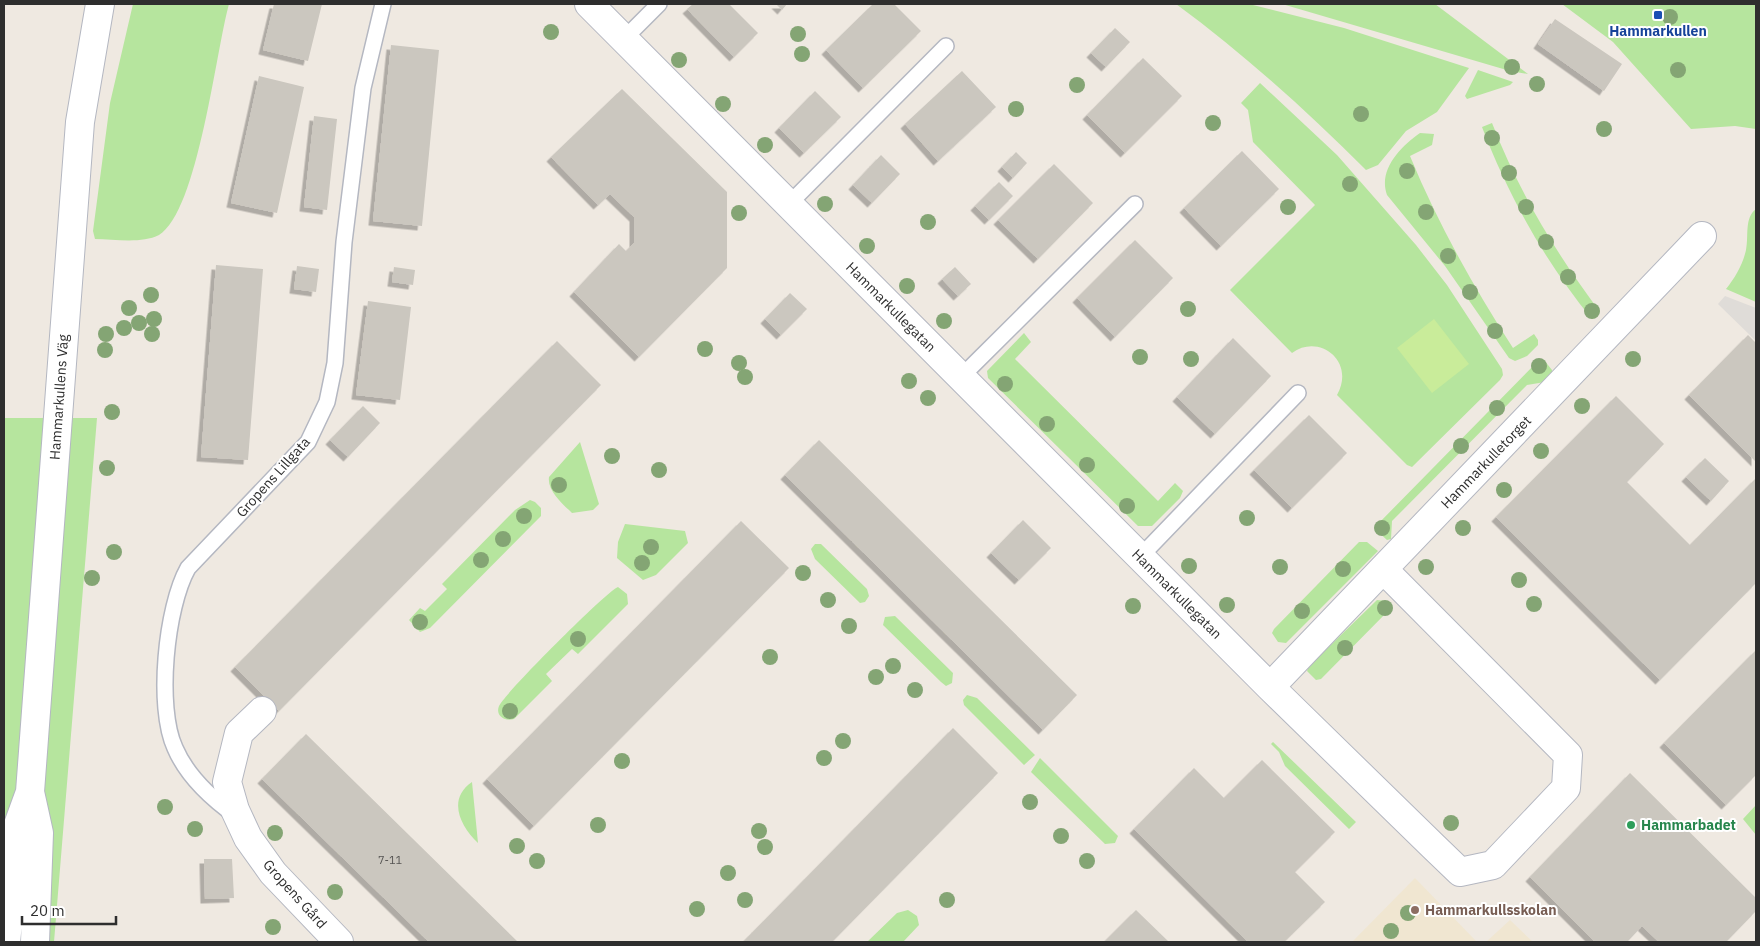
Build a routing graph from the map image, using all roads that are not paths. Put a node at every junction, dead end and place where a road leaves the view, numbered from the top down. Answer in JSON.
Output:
{"nodes":[{"id":1,"x":100,"y":4,"type":"edge"},
{"id":2,"x":383,"y":4,"type":"edge"},
{"id":3,"x":589,"y":4,"type":"edge"},
{"id":4,"x":659,"y":4,"type":"edge"},
{"id":5,"x":624,"y":39,"type":"junction"},
{"id":6,"x":946,"y":46,"type":"dead end"},
{"id":7,"x":789,"y":204,"type":"junction"},
{"id":8,"x":1135,"y":204,"type":"dead end"},
{"id":9,"x":1702,"y":236,"type":"dead end"},
{"id":10,"x":961,"y":377,"type":"junction"},
{"id":11,"x":1298,"y":393,"type":"dead end"},
{"id":12,"x":1140,"y":556,"type":"junction"},
{"id":13,"x":1382,"y":570,"type":"junction"},
{"id":14,"x":1270,"y":687,"type":"junction"},
{"id":15,"x":262,"y":711,"type":"dead end"},
{"id":16,"x":30,"y":792,"type":"junction"},
{"id":17,"x":239,"y":819,"type":"junction"},
{"id":18,"x":6,"y":942,"type":"edge"},
{"id":19,"x":35,"y":942,"type":"edge"},
{"id":20,"x":339,"y":942,"type":"edge"}],
"edges":[{"from":1,"to":16,"type":"street","name":"Hammarkullens Väg"},
{"from":2,"to":17,"type":"lane","name":"Gropens Lillgata"},
{"from":3,"to":5,"type":"street","name":"Hammarkullegatan"},
{"from":4,"to":5,"type":"lane"},
{"from":5,"to":7,"type":"street","name":"Hammarkullegatan"},
{"from":6,"to":7,"type":"lane"},
{"from":7,"to":10,"type":"street","name":"Hammarkullegatan"},
{"from":8,"to":10,"type":"lane"},
{"from":9,"to":13,"type":"street","name":"Hammarkulletorget"},
{"from":10,"to":12,"type":"street","name":"Hammarkullegatan"},
{"from":11,"to":12,"type":"lane"},
{"from":12,"to":14,"type":"street","name":"Hammarkullegatan"},
{"from":13,"to":14,"type":"street","name":"Hammarkulletorget"},
{"from":13,"to":14,"type":"street","name":"Hammarkullegatan"},
{"from":15,"to":17,"type":"street","name":"Gropens Gård"},
{"from":16,"to":18,"type":"street","name":"Hammarkullens Väg"},
{"from":16,"to":19,"type":"street","name":"Hammarkullens Väg"},
{"from":17,"to":20,"type":"street","name":"Gropens Gård"}]}
